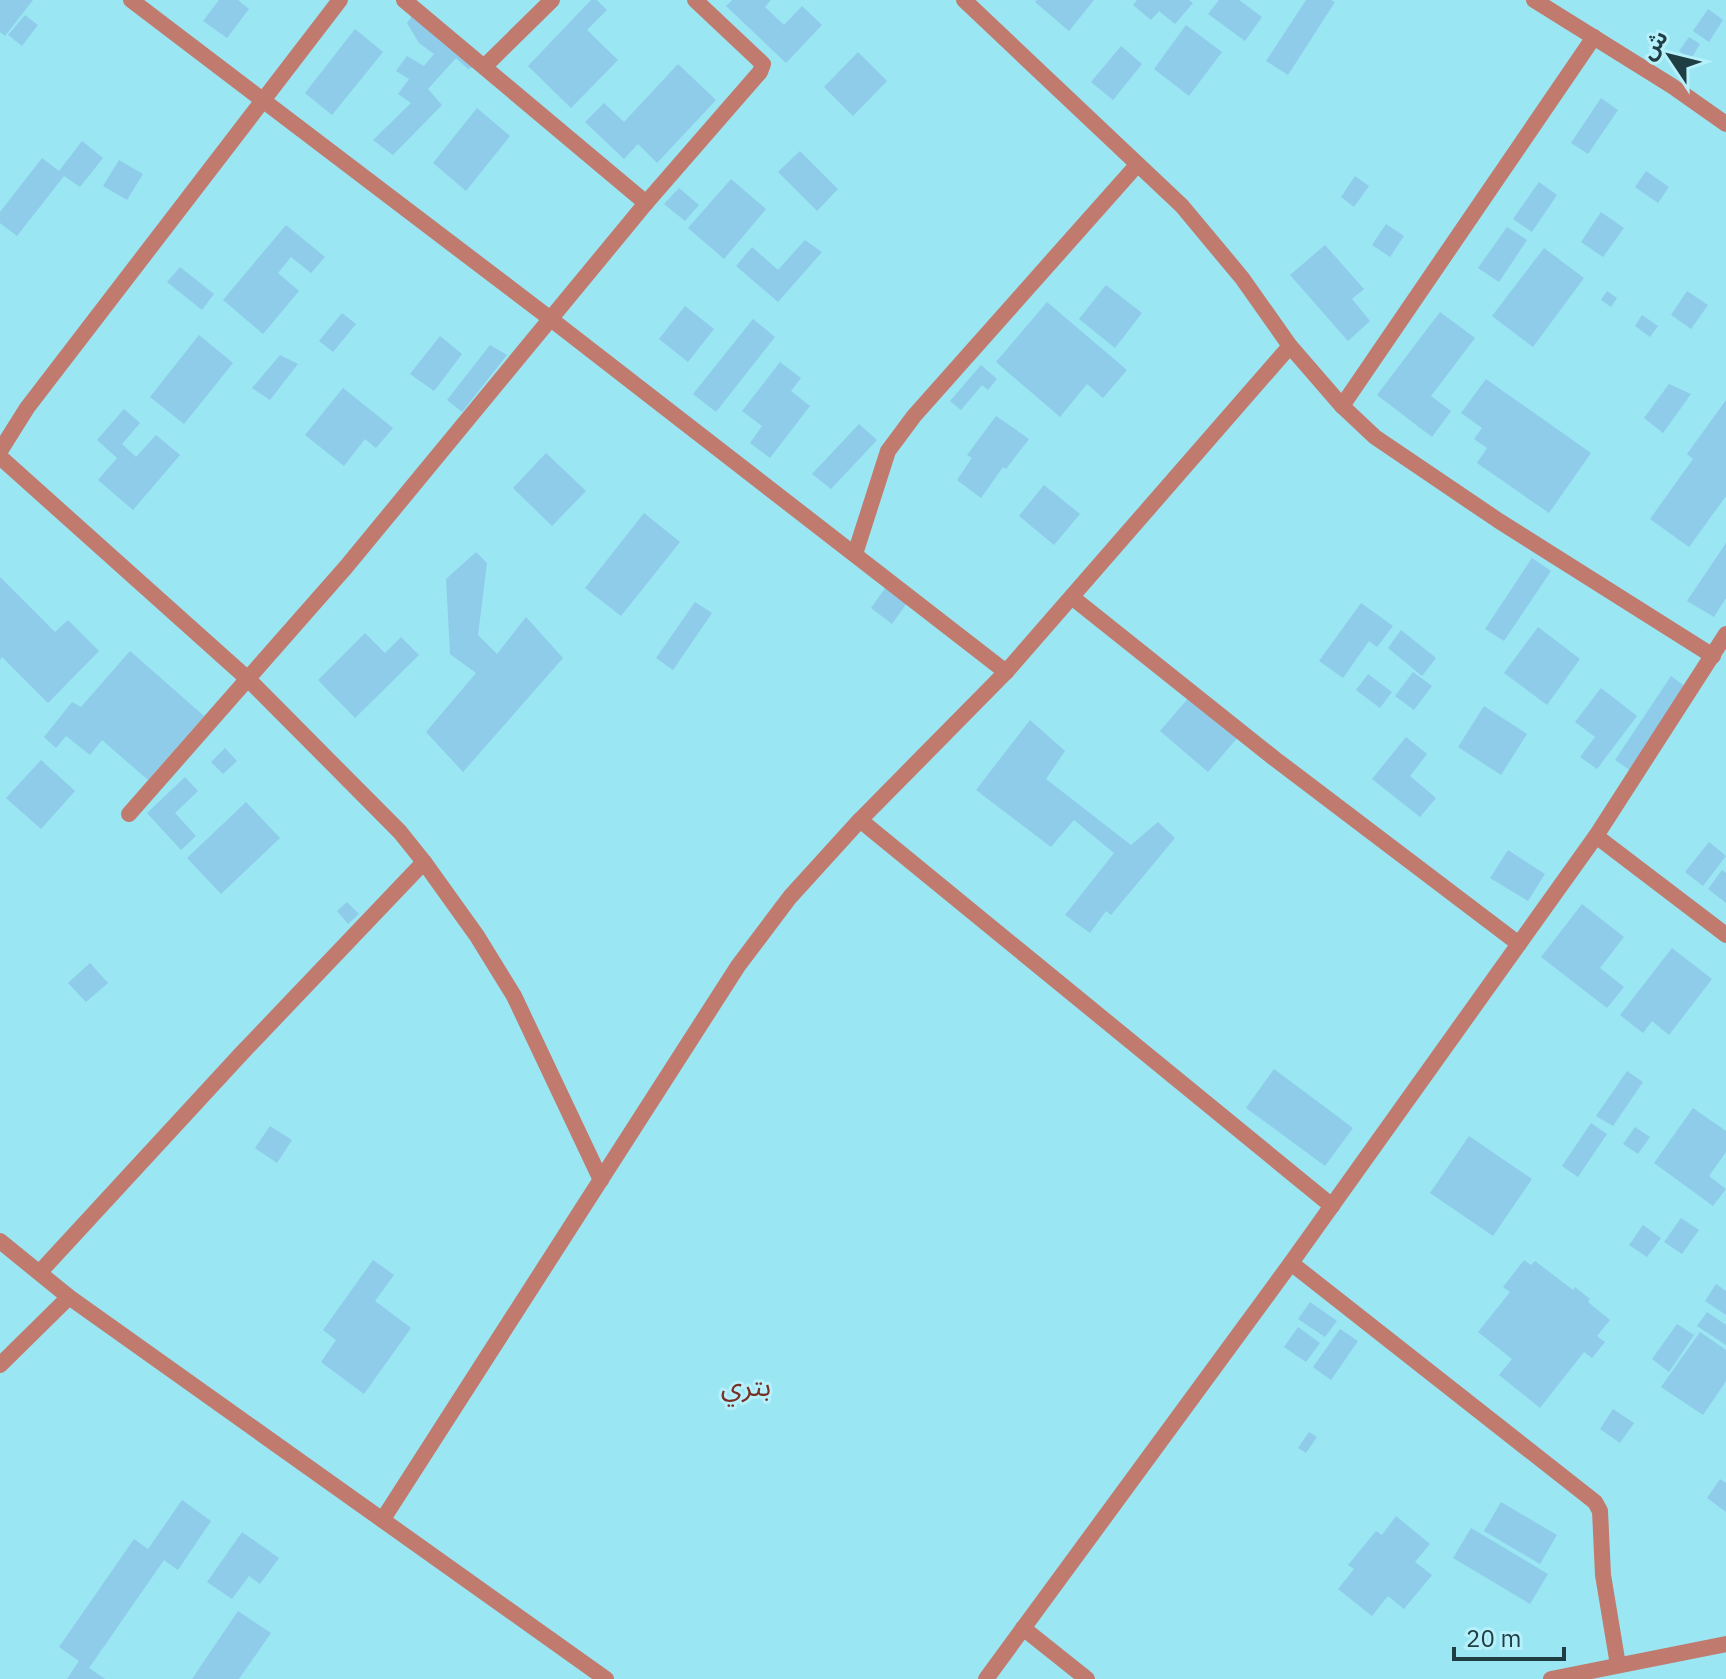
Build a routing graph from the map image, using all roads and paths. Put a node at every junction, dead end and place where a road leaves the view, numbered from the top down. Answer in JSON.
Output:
{"nodes":[{"id":1,"x":131,"y":0,"type":"edge"},
{"id":2,"x":340,"y":0,"type":"edge"},
{"id":3,"x":404,"y":0,"type":"edge"},
{"id":4,"x":552,"y":0,"type":"edge"},
{"id":5,"x":695,"y":0,"type":"edge"},
{"id":6,"x":964,"y":0,"type":"edge"},
{"id":7,"x":1534,"y":0,"type":"edge"},
{"id":8,"x":1594,"y":37,"type":"junction"},
{"id":9,"x":485,"y":66,"type":"junction"},
{"id":10,"x":262,"y":100,"type":"junction"},
{"id":11,"x":1726,"y":124,"type":"edge"},
{"id":12,"x":1137,"y":165,"type":"junction"},
{"id":13,"x":646,"y":203,"type":"junction"},
{"id":14,"x":552,"y":320,"type":"junction"},
{"id":15,"x":1290,"y":346,"type":"junction"},
{"id":16,"x":1342,"y":406,"type":"junction"},
{"id":17,"x":0,"y":454,"type":"edge"},
{"id":18,"x":855,"y":554,"type":"junction"},
{"id":19,"x":1073,"y":598,"type":"junction"},
{"id":20,"x":1726,"y":634,"type":"edge"},
{"id":21,"x":1713,"y":656,"type":"junction"},
{"id":22,"x":1006,"y":672,"type":"junction"},
{"id":23,"x":249,"y":680,"type":"junction"},
{"id":24,"x":129,"y":814,"type":"dead end"},
{"id":25,"x":860,"y":820,"type":"junction"},
{"id":26,"x":1596,"y":836,"type":"junction"},
{"id":27,"x":424,"y":862,"type":"junction"},
{"id":28,"x":1726,"y":935,"type":"edge"},
{"id":29,"x":1519,"y":944,"type":"junction"},
{"id":30,"x":601,"y":1180,"type":"junction"},
{"id":31,"x":1332,"y":1206,"type":"junction"},
{"id":32,"x":0,"y":1241,"type":"edge"},
{"id":33,"x":1291,"y":1263,"type":"junction"},
{"id":34,"x":40,"y":1272,"type":"junction"},
{"id":35,"x":69,"y":1297,"type":"junction"},
{"id":36,"x":0,"y":1365,"type":"edge"},
{"id":37,"x":383,"y":1519,"type":"junction"},
{"id":38,"x":1023,"y":1628,"type":"junction"},
{"id":39,"x":1726,"y":1644,"type":"edge"},
{"id":40,"x":1618,"y":1665,"type":"junction"},
{"id":41,"x":606,"y":1679,"type":"edge"},
{"id":42,"x":986,"y":1679,"type":"edge"},
{"id":43,"x":1087,"y":1679,"type":"edge"},
{"id":44,"x":1551,"y":1679,"type":"edge"}],
"edges":[{"from":1,"to":10,"type":"street"},
{"from":2,"to":10,"type":"street"},
{"from":3,"to":9,"type":"street"},
{"from":4,"to":9,"type":"street"},
{"from":5,"to":13,"type":"street"},
{"from":6,"to":12,"type":"street"},
{"from":7,"to":8,"type":"street"},
{"from":8,"to":11,"type":"street"},
{"from":8,"to":16,"type":"street"},
{"from":9,"to":13,"type":"street"},
{"from":10,"to":14,"type":"street"},
{"from":10,"to":17,"type":"street"},
{"from":12,"to":15,"type":"street"},
{"from":12,"to":18,"type":"street"},
{"from":13,"to":14,"type":"street"},
{"from":14,"to":18,"type":"street"},
{"from":14,"to":23,"type":"street"},
{"from":15,"to":16,"type":"street"},
{"from":15,"to":19,"type":"street"},
{"from":16,"to":21,"type":"street"},
{"from":17,"to":23,"type":"street"},
{"from":18,"to":22,"type":"street"},
{"from":19,"to":22,"type":"street"},
{"from":19,"to":29,"type":"street"},
{"from":20,"to":21,"type":"street"},
{"from":21,"to":26,"type":"street"},
{"from":22,"to":25,"type":"street"},
{"from":23,"to":24,"type":"street"},
{"from":23,"to":27,"type":"street"},
{"from":25,"to":30,"type":"street"},
{"from":25,"to":31,"type":"street"},
{"from":26,"to":28,"type":"street"},
{"from":26,"to":29,"type":"street"},
{"from":27,"to":30,"type":"street"},
{"from":27,"to":34,"type":"street"},
{"from":29,"to":31,"type":"street"},
{"from":30,"to":37,"type":"street"},
{"from":31,"to":33,"type":"street"},
{"from":32,"to":34,"type":"street"},
{"from":33,"to":38,"type":"street"},
{"from":33,"to":40,"type":"street"},
{"from":34,"to":35,"type":"street"},
{"from":35,"to":36,"type":"street"},
{"from":35,"to":37,"type":"street"},
{"from":37,"to":41,"type":"street"},
{"from":38,"to":42,"type":"street"},
{"from":38,"to":43,"type":"street"},
{"from":39,"to":40,"type":"street"},
{"from":40,"to":44,"type":"street"}]}
